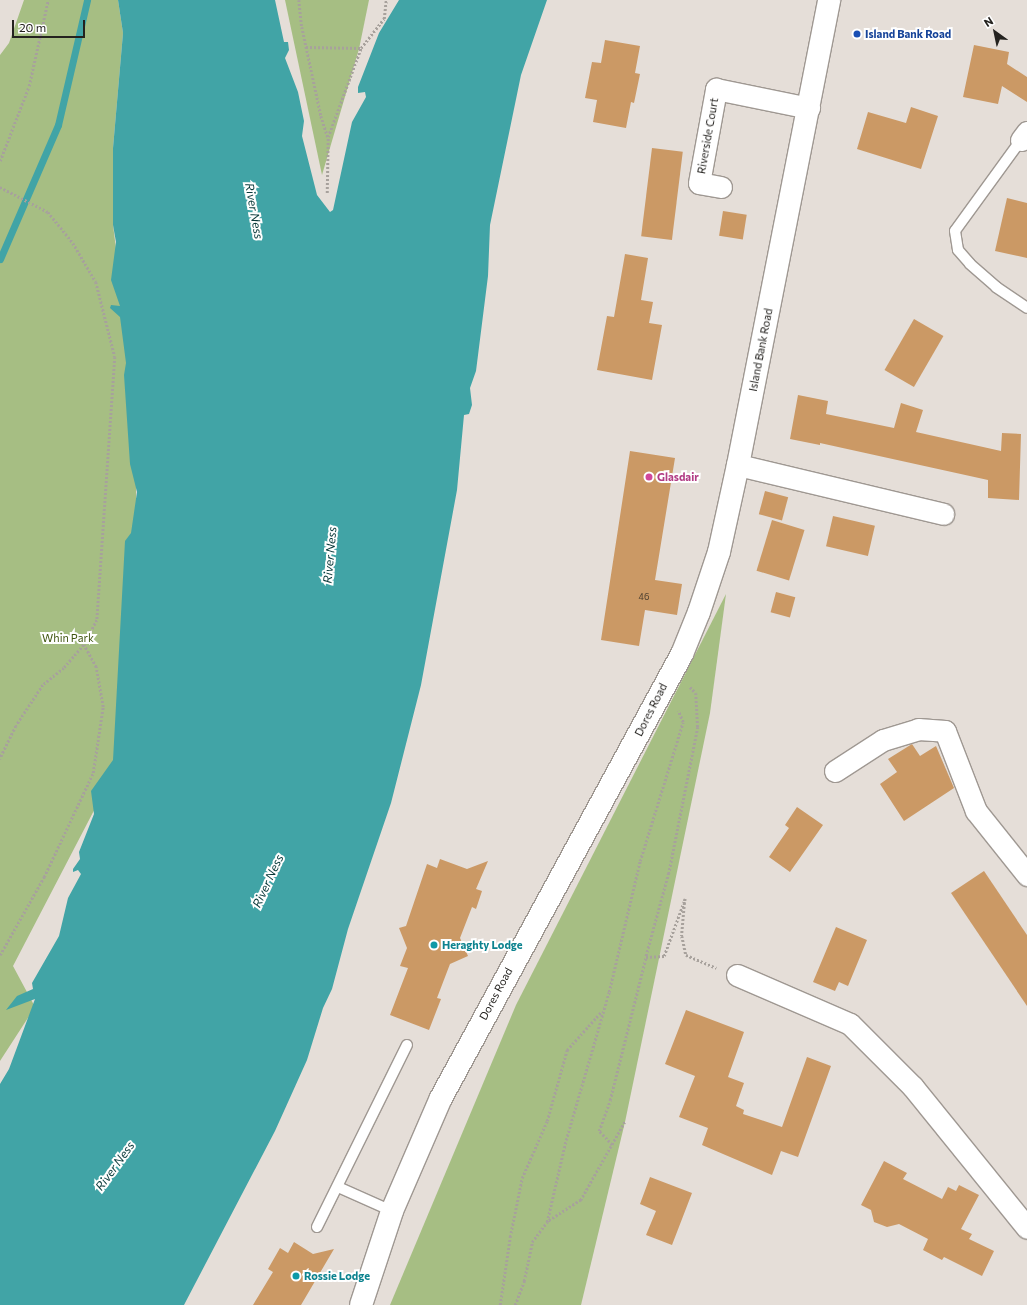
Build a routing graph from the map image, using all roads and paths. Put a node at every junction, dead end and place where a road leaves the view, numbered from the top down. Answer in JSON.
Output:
{"nodes":[{"id":1,"x":48,"y":0,"type":"edge"},
{"id":2,"x":299,"y":0,"type":"edge"},
{"id":3,"x":386,"y":0,"type":"edge"},
{"id":4,"x":829,"y":0,"type":"edge"},
{"id":5,"x":306,"y":47,"type":"junction"},
{"id":6,"x":362,"y":48,"type":"junction"},
{"id":7,"x":809,"y":108,"type":"junction"},
{"id":8,"x":1024,"y":136,"type":"edge"},
{"id":9,"x":328,"y":137,"type":"junction"},
{"id":10,"x":0,"y":161,"type":"edge"},
{"id":11,"x":0,"y":187,"type":"edge"},
{"id":12,"x":721,"y":187,"type":"dead end"},
{"id":13,"x":327,"y":192,"type":"dead end"},
{"id":14,"x":1027,"y":308,"type":"edge"},
{"id":15,"x":738,"y":465,"type":"junction"},
{"id":16,"x":943,"y":514,"type":"dead end"},
{"id":17,"x":84,"y":645,"type":"junction"},
{"id":18,"x":673,"y":669,"type":"junction"},
{"id":19,"x":0,"y":759,"type":"edge"},
{"id":20,"x":835,"y":771,"type":"dead end"},
{"id":21,"x":1027,"y":874,"type":"edge"},
{"id":22,"x":0,"y":955,"type":"edge"},
{"id":23,"x":646,"y":957,"type":"junction"},
{"id":24,"x":737,"y":975,"type":"joint"},
{"id":25,"x":604,"y":1009,"type":"junction"},
{"id":26,"x":407,"y":1045,"type":"dead end"},
{"id":27,"x":625,"y":1122,"type":"dead end"},
{"id":28,"x":612,"y":1145,"type":"junction"},
{"id":29,"x":338,"y":1187,"type":"junction"},
{"id":30,"x":392,"y":1210,"type":"junction"},
{"id":31,"x":547,"y":1222,"type":"junction"},
{"id":32,"x":317,"y":1227,"type":"dead end"},
{"id":33,"x":1027,"y":1228,"type":"edge"},
{"id":34,"x":361,"y":1305,"type":"edge"},
{"id":35,"x":500,"y":1305,"type":"edge"},
{"id":36,"x":515,"y":1305,"type":"edge"}],
"edges":[{"from":1,"to":10,"type":"path"},
{"from":2,"to":5,"type":"path"},
{"from":3,"to":6,"type":"path"},
{"from":4,"to":7,"type":"main road","name":"Island Bank Road"},
{"from":5,"to":6,"type":"path"},
{"from":5,"to":9,"type":"path"},
{"from":6,"to":9,"type":"path"},
{"from":7,"to":12,"type":"street","name":"Riverside Court"},
{"from":7,"to":15,"type":"main road","name":"Island Bank Road"},
{"from":8,"to":14,"type":"lane"},
{"from":9,"to":13,"type":"path"},
{"from":11,"to":17,"type":"path"},
{"from":15,"to":16,"type":"street"},
{"from":15,"to":18,"type":"main road","name":"Island Bank Road"},
{"from":17,"to":19,"type":"path"},
{"from":17,"to":22,"type":"path"},
{"from":18,"to":23,"type":"path"},
{"from":18,"to":25,"type":"path"},
{"from":18,"to":30,"type":"main road","name":"Dores Road"},
{"from":20,"to":21,"type":"street"},
{"from":23,"to":24,"type":"path"},
{"from":23,"to":28,"type":"path"},
{"from":24,"to":33,"type":"street"},
{"from":25,"to":31,"type":"path"},
{"from":25,"to":35,"type":"path"},
{"from":26,"to":29,"type":"lane"},
{"from":27,"to":28,"type":"path"},
{"from":28,"to":31,"type":"path"},
{"from":29,"to":30,"type":"lane"},
{"from":29,"to":32,"type":"lane"},
{"from":30,"to":34,"type":"main road","name":"Dores Road"},
{"from":31,"to":36,"type":"path"}]}
